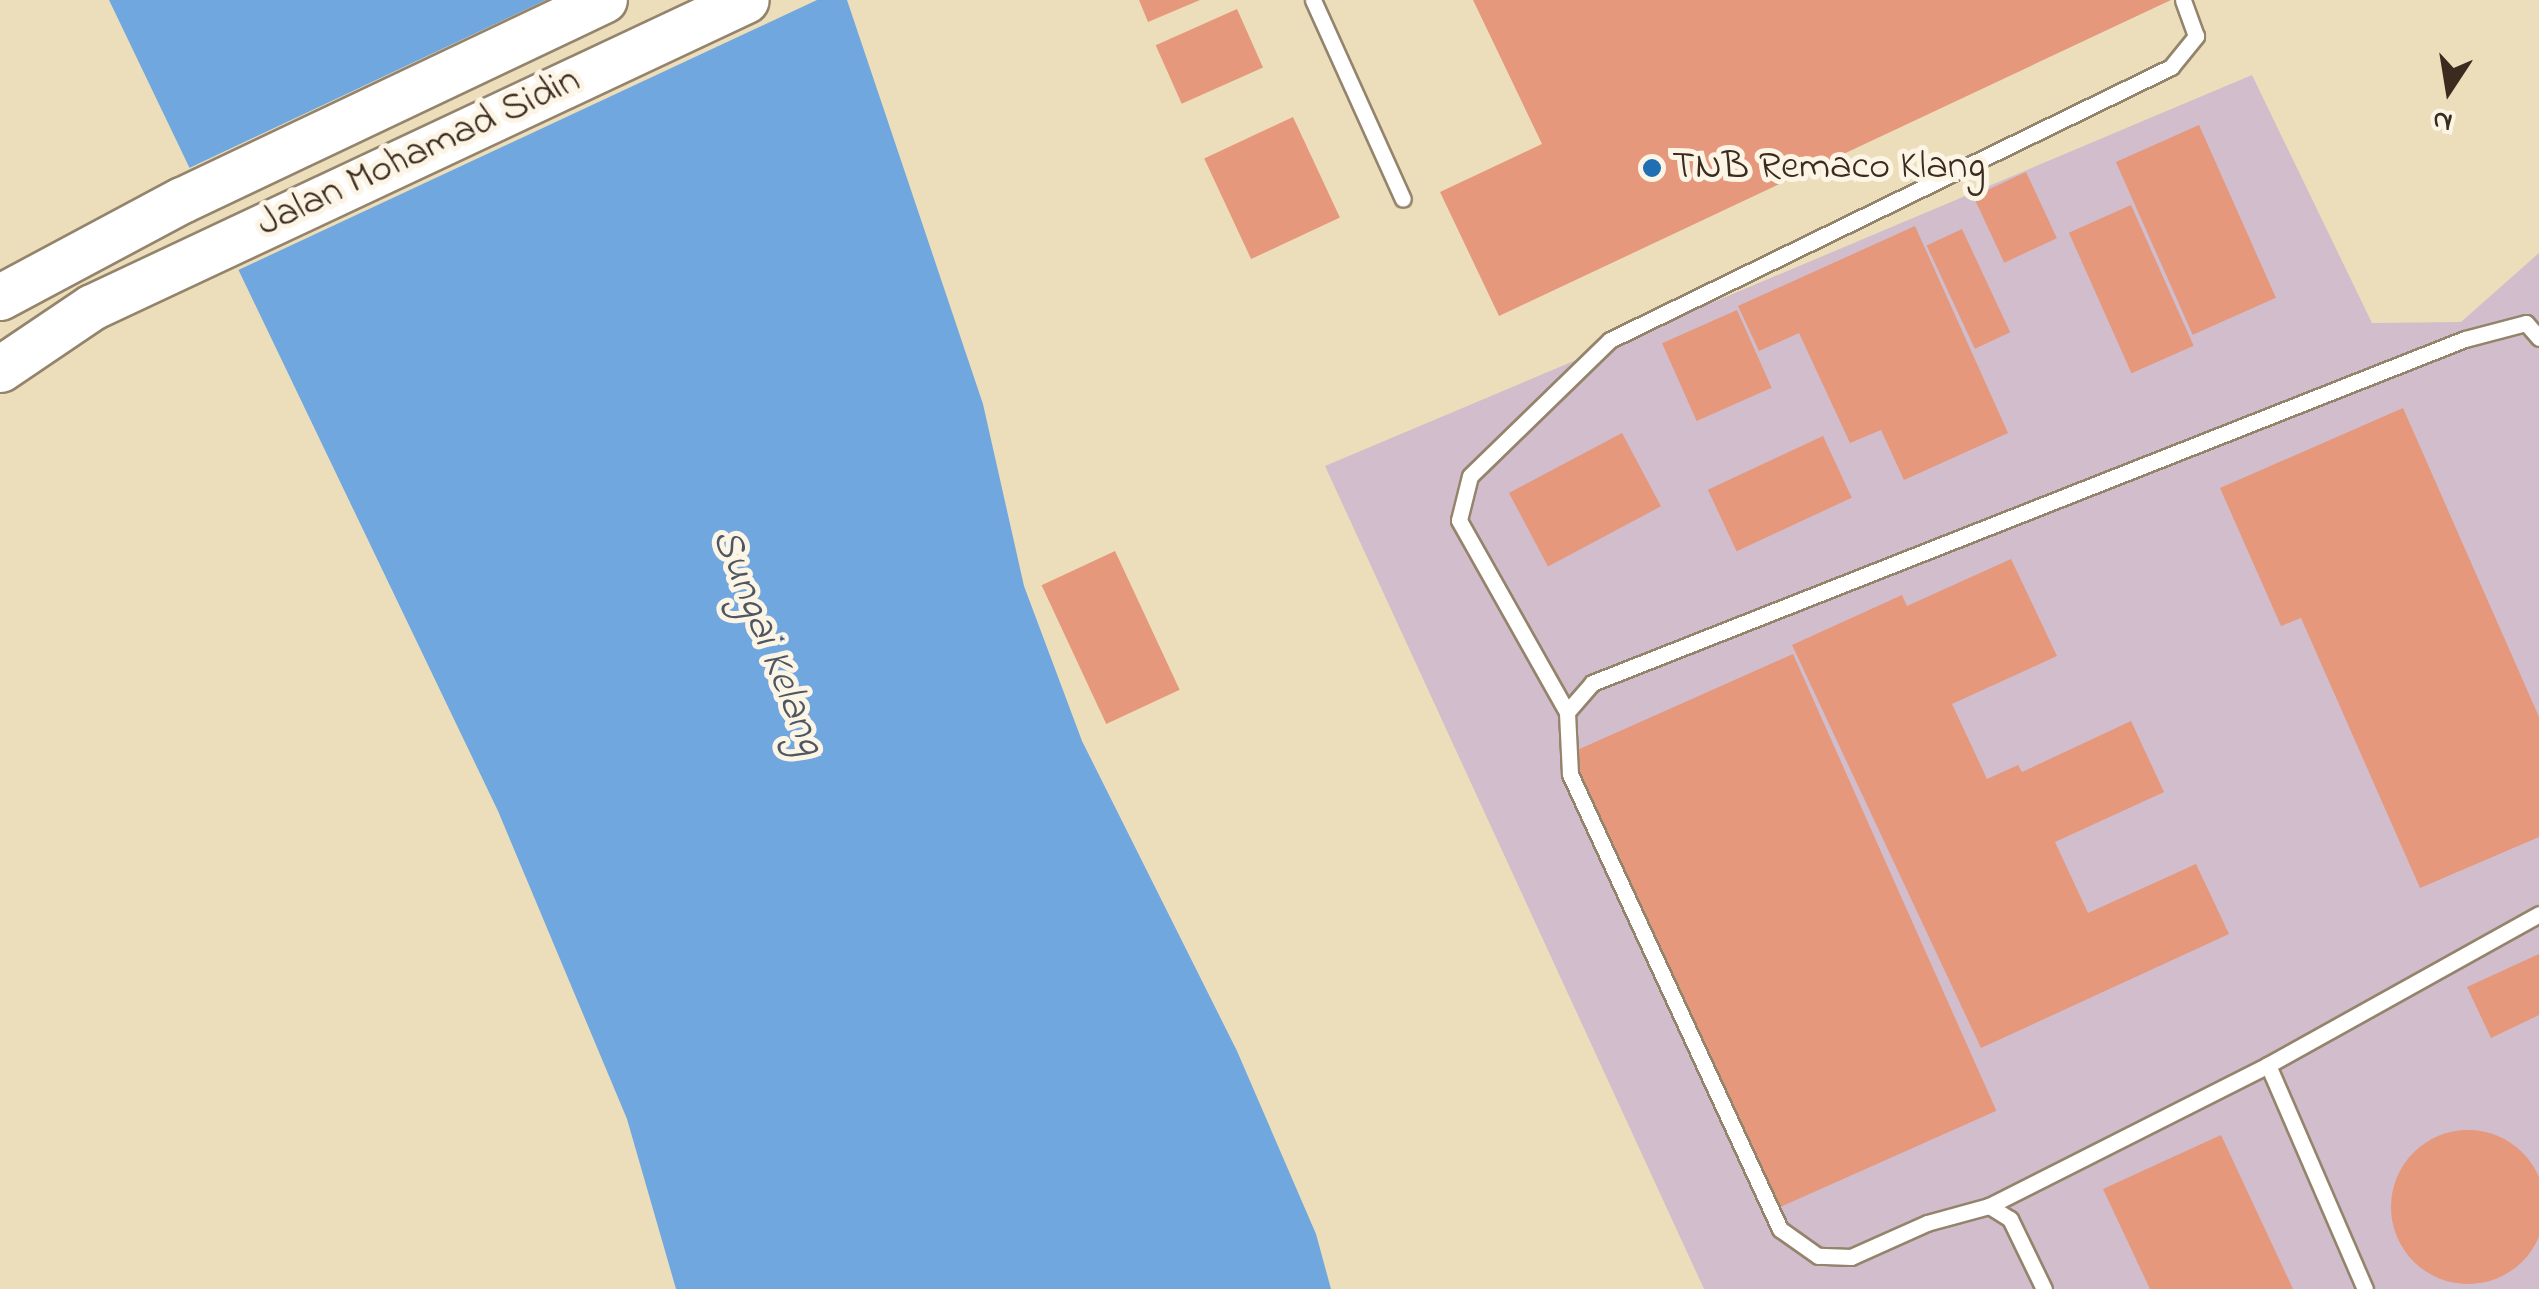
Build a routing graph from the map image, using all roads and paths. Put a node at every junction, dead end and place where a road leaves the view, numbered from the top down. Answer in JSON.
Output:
{"nodes":[{"id":1,"x":604,"y":0,"type":"edge"},
{"id":2,"x":746,"y":0,"type":"edge"},
{"id":3,"x":1312,"y":0,"type":"edge"},
{"id":4,"x":2184,"y":0,"type":"edge"},
{"id":5,"x":1404,"y":199,"type":"dead end"},
{"id":6,"x":0,"y":297,"type":"edge"},
{"id":7,"x":2539,"y":338,"type":"edge"},
{"id":8,"x":0,"y":369,"type":"edge"},
{"id":9,"x":1567,"y":712,"type":"junction"},
{"id":10,"x":2539,"y":914,"type":"edge"},
{"id":11,"x":2268,"y":1064,"type":"junction"},
{"id":12,"x":1989,"y":1206,"type":"junction"},
{"id":13,"x":2044,"y":1289,"type":"edge"},
{"id":14,"x":2364,"y":1289,"type":"edge"}],
"edges":[{"from":1,"to":6,"type":"main road","name":"Jalan Mohamad Sidin"},
{"from":2,"to":8,"type":"main road","name":"Jalan Mohamad Sidin"},
{"from":3,"to":5,"type":"lane"},
{"from":4,"to":9,"type":"lane"},
{"from":7,"to":9,"type":"lane"},
{"from":9,"to":12,"type":"lane"},
{"from":10,"to":11,"type":"lane"},
{"from":11,"to":12,"type":"lane"},
{"from":11,"to":14,"type":"lane"},
{"from":12,"to":13,"type":"lane"}]}
